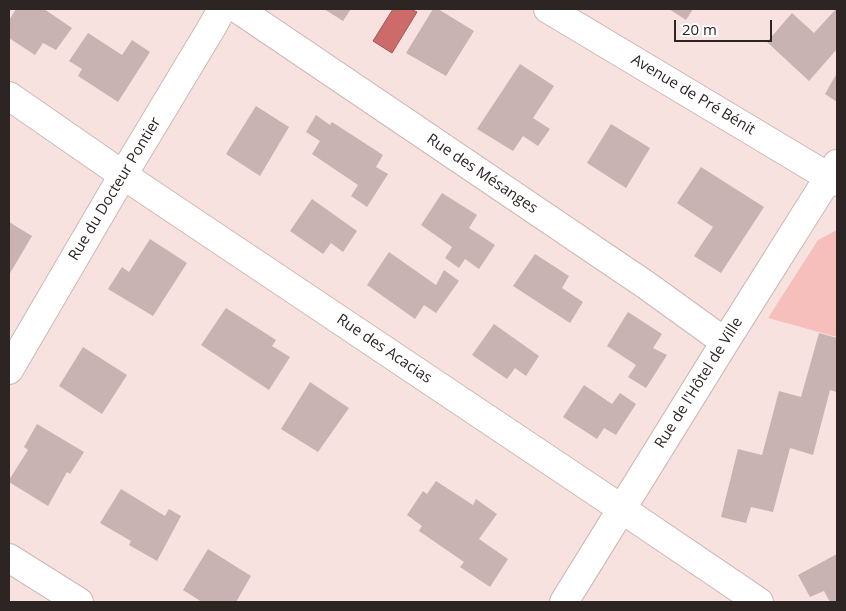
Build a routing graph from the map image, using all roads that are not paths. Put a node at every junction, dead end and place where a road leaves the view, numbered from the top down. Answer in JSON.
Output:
{"nodes":[{"id":1,"x":222,"y":9,"type":"edge"},
{"id":2,"x":238,"y":9,"type":"edge"},
{"id":3,"x":548,"y":9,"type":"edge"},
{"id":4,"x":9,"y":96,"type":"edge"},
{"id":5,"x":835,"y":174,"type":"edge"},
{"id":6,"x":122,"y":175,"type":"junction"},
{"id":7,"x":724,"y":342,"type":"junction"},
{"id":8,"x":9,"y":370,"type":"edge"},
{"id":9,"x":621,"y":508,"type":"junction"},
{"id":10,"x":9,"y":558,"type":"edge"},
{"id":11,"x":79,"y":602,"type":"edge"},
{"id":12,"x":564,"y":602,"type":"edge"},
{"id":13,"x":759,"y":602,"type":"edge"}],
"edges":[{"from":1,"to":6,"type":"street","name":"Rue du Docteur Pontier"},
{"from":2,"to":7,"type":"street","name":"Rue des Mésanges"},
{"from":3,"to":5,"type":"street","name":"Avenue de Pré Bénit"},
{"from":4,"to":6,"type":"street","name":"Rue des Acacias"},
{"from":5,"to":7,"type":"street","name":"Rue de l'Hôtel de Ville"},
{"from":6,"to":8,"type":"street","name":"Rue du Docteur Pontier"},
{"from":6,"to":9,"type":"street","name":"Rue des Acacias"},
{"from":7,"to":9,"type":"street","name":"Rue de l'Hôtel de Ville"},
{"from":9,"to":12,"type":"street","name":"Rue de l'Hôtel de Ville"},
{"from":9,"to":13,"type":"street","name":"Rue des Acacias"},
{"from":10,"to":11,"type":"street"}]}
